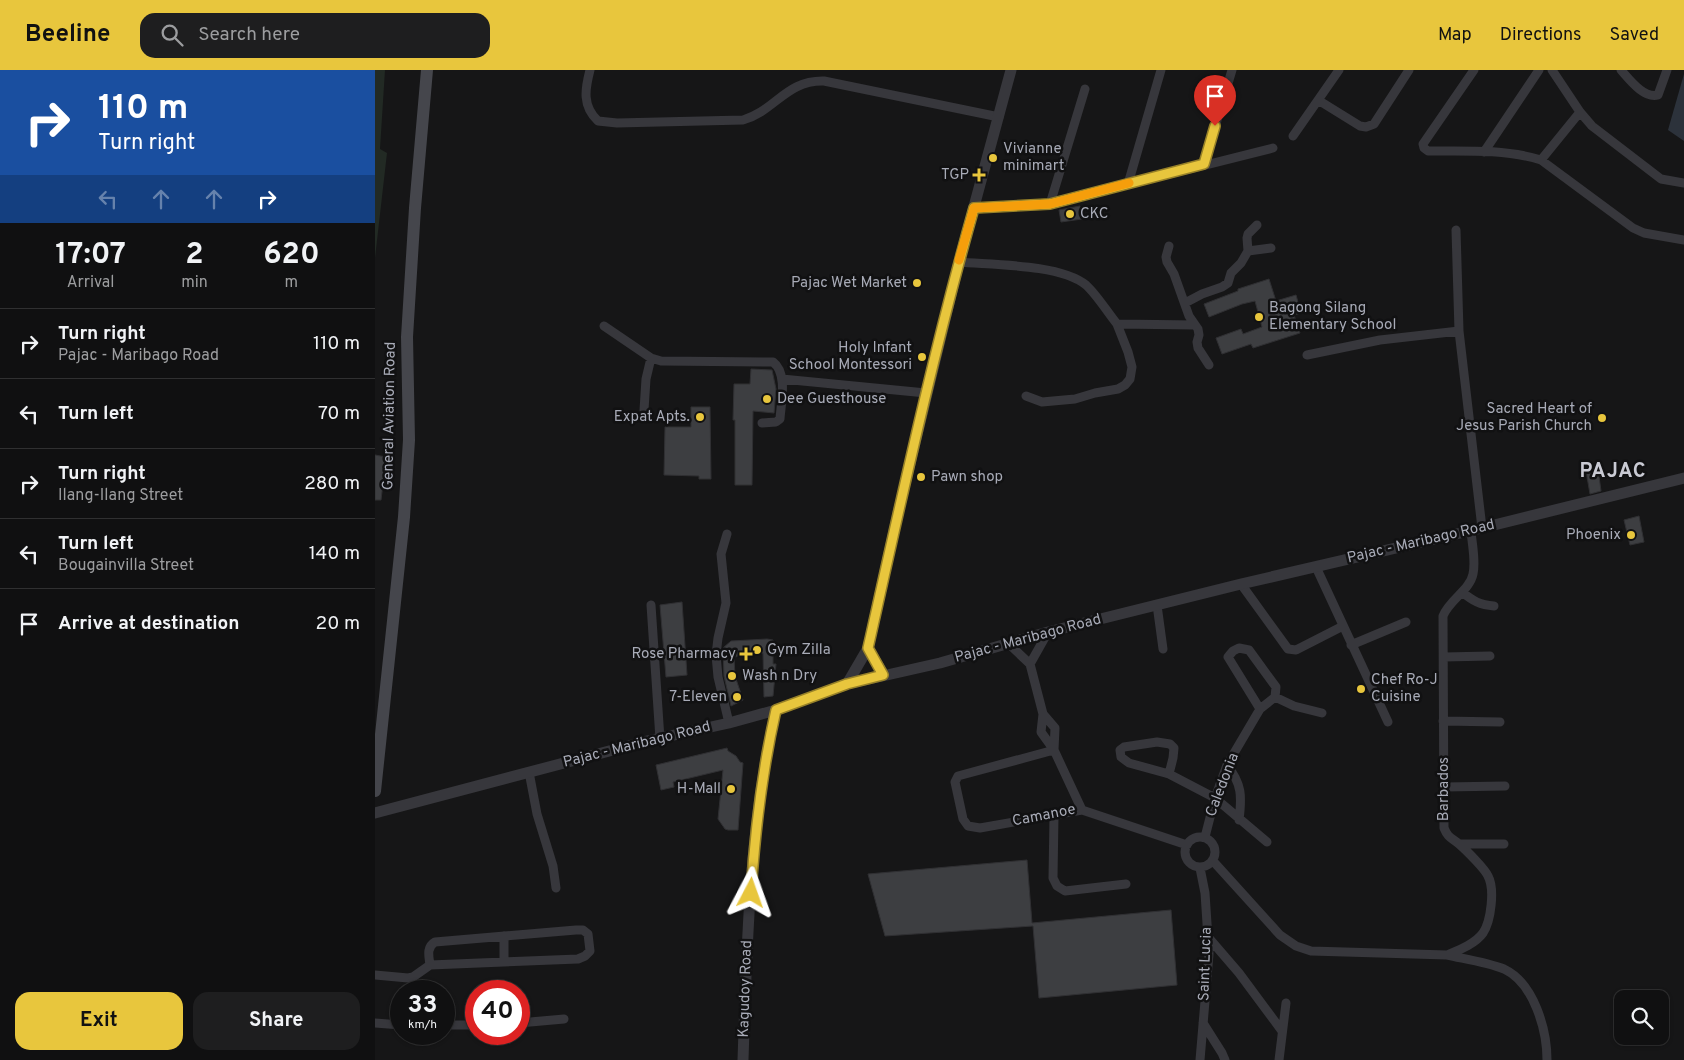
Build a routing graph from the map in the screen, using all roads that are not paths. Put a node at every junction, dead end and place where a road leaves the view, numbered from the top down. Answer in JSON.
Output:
{"nodes":[{"id":1,"x":427,"y":70,"type":"edge"},
{"id":2,"x":590,"y":70,"type":"edge"},
{"id":3,"x":1011,"y":70,"type":"edge"},
{"id":4,"x":1161,"y":70,"type":"edge"},
{"id":5,"x":1232,"y":70,"type":"edge"},
{"id":6,"x":1339,"y":70,"type":"edge"},
{"id":7,"x":1409,"y":70,"type":"edge"},
{"id":8,"x":1474,"y":70,"type":"edge"},
{"id":9,"x":1539,"y":70,"type":"edge"},
{"id":10,"x":1552,"y":70,"type":"edge"},
{"id":11,"x":1621,"y":70,"type":"edge"},
{"id":12,"x":1667,"y":70,"type":"edge"},
{"id":13,"x":1085,"y":89,"type":"dead end"},
{"id":14,"x":1318,"y":100,"type":"junction"},
{"id":15,"x":1581,"y":112,"type":"junction"},
{"id":16,"x":999,"y":117,"type":"junction"},
{"id":17,"x":1293,"y":136,"type":"dead end"},
{"id":18,"x":1273,"y":148,"type":"dead end"},
{"id":19,"x":1483,"y":152,"type":"junction"},
{"id":20,"x":1541,"y":160,"type":"junction"},
{"id":21,"x":1204,"y":164,"type":"junction"},
{"id":22,"x":1128,"y":184,"type":"junction"},
{"id":23,"x":1684,"y":184,"type":"edge"},
{"id":24,"x":1050,"y":204,"type":"junction"},
{"id":25,"x":974,"y":208,"type":"junction"},
{"id":26,"x":1257,"y":225,"type":"dead end"},
{"id":27,"x":1456,"y":230,"type":"dead end"},
{"id":28,"x":1684,"y":240,"type":"edge"},
{"id":29,"x":1169,"y":246,"type":"dead end"},
{"id":30,"x":1271,"y":248,"type":"dead end"},
{"id":31,"x":1248,"y":251,"type":"junction"},
{"id":32,"x":959,"y":262,"type":"junction"},
{"id":33,"x":1185,"y":303,"type":"junction"},
{"id":34,"x":1117,"y":324,"type":"junction"},
{"id":35,"x":1195,"y":325,"type":"junction"},
{"id":36,"x":605,"y":326,"type":"dead end"},
{"id":37,"x":1459,"y":331,"type":"junction"},
{"id":38,"x":1307,"y":355,"type":"dead end"},
{"id":39,"x":651,"y":358,"type":"junction"},
{"id":40,"x":1209,"y":365,"type":"dead end"},
{"id":41,"x":782,"y":379,"type":"junction"},
{"id":42,"x":926,"y":393,"type":"junction"},
{"id":43,"x":1026,"y":396,"type":"dead end"},
{"id":44,"x":645,"y":410,"type":"dead end"},
{"id":45,"x":761,"y":423,"type":"dead end"},
{"id":46,"x":1684,"y":478,"type":"edge"},
{"id":47,"x":1477,"y":529,"type":"junction"},
{"id":48,"x":727,"y":534,"type":"dead end"},
{"id":49,"x":1316,"y":566,"type":"junction"},
{"id":50,"x":1241,"y":584,"type":"junction"},
{"id":51,"x":1462,"y":592,"type":"junction"},
{"id":52,"x":1157,"y":605,"type":"junction"},
{"id":53,"x":651,"y":606,"type":"dead end"},
{"id":54,"x":1494,"y":606,"type":"dead end"},
{"id":55,"x":1406,"y":622,"type":"dead end"},
{"id":56,"x":1343,"y":626,"type":"junction"},
{"id":57,"x":1048,"y":632,"type":"junction"},
{"id":58,"x":1009,"y":644,"type":"junction"},
{"id":59,"x":1351,"y":645,"type":"junction"},
{"id":60,"x":868,"y":648,"type":"junction"},
{"id":61,"x":1163,"y":649,"type":"dead end"},
{"id":62,"x":1490,"y":656,"type":"dead end"},
{"id":63,"x":1444,"y":657,"type":"junction"},
{"id":64,"x":1030,"y":664,"type":"junction"},
{"id":65,"x":883,"y":675,"type":"junction"},
{"id":66,"x":847,"y":684,"type":"junction"},
{"id":67,"x":1275,"y":697,"type":"junction"},
{"id":68,"x":1260,"y":709,"type":"junction"},
{"id":69,"x":776,"y":710,"type":"junction"},
{"id":70,"x":1322,"y":713,"type":"dead end"},
{"id":71,"x":1043,"y":714,"type":"junction"},
{"id":72,"x":1443,"y":721,"type":"junction"},
{"id":73,"x":1388,"y":722,"type":"dead end"},
{"id":74,"x":1501,"y":722,"type":"dead end"},
{"id":75,"x":729,"y":723,"type":"junction"},
{"id":76,"x":660,"y":739,"type":"junction"},
{"id":77,"x":1054,"y":750,"type":"junction"},
{"id":78,"x":1227,"y":765,"type":"junction"},
{"id":79,"x":529,"y":772,"type":"junction"},
{"id":80,"x":1169,"y":774,"type":"junction"},
{"id":81,"x":1505,"y":786,"type":"dead end"},
{"id":82,"x":1444,"y":787,"type":"junction"},
{"id":83,"x":375,"y":791,"type":"edge"},
{"id":84,"x":1215,"y":798,"type":"junction"},
{"id":85,"x":1082,"y":810,"type":"junction"},
{"id":86,"x":375,"y":813,"type":"edge"},
{"id":87,"x":1054,"y":816,"type":"junction"},
{"id":88,"x":1239,"y":820,"type":"junction"},
{"id":89,"x":1205,"y":837,"type":"junction"},
{"id":90,"x":1267,"y":842,"type":"dead end"},
{"id":91,"x":1459,"y":844,"type":"junction"},
{"id":92,"x":1504,"y":844,"type":"dead end"},
{"id":93,"x":1187,"y":845,"type":"junction"},
{"id":94,"x":1213,"y":861,"type":"junction"},
{"id":95,"x":1200,"y":868,"type":"junction"},
{"id":96,"x":1126,"y":884,"type":"dead end"},
{"id":97,"x":556,"y":888,"type":"dead end"},
{"id":98,"x":504,"y":936,"type":"junction"},
{"id":99,"x":1209,"y":937,"type":"junction"},
{"id":100,"x":1447,"y":955,"type":"junction"},
{"id":101,"x":504,"y":962,"type":"junction"},
{"id":102,"x":430,"y":965,"type":"junction"},
{"id":103,"x":375,"y":975,"type":"edge"},
{"id":104,"x":1286,"y":1003,"type":"dead end"},
{"id":105,"x":564,"y":1020,"type":"dead end"},
{"id":106,"x":530,"y":1022,"type":"edge"},
{"id":107,"x":375,"y":1023,"type":"edge"},
{"id":108,"x":1203,"y":1023,"type":"junction"},
{"id":109,"x":390,"y":1025,"type":"edge"},
{"id":110,"x":1282,"y":1031,"type":"junction"},
{"id":111,"x":743,"y":1060,"type":"edge"},
{"id":112,"x":1200,"y":1060,"type":"edge"},
{"id":113,"x":1225,"y":1060,"type":"edge"},
{"id":114,"x":1279,"y":1060,"type":"edge"},
{"id":115,"x":1547,"y":1060,"type":"edge"}],
"edges":[{"from":1,"to":83,"type":"main road","name":"General Aviation Road"},
{"from":2,"to":16,"type":"street"},
{"from":3,"to":16,"type":"street"},
{"from":4,"to":22,"type":"street"},
{"from":5,"to":21,"type":"street"},
{"from":6,"to":14,"type":"street"},
{"from":7,"to":14,"type":"street"},
{"from":8,"to":19,"type":"street"},
{"from":9,"to":19,"type":"street"},
{"from":10,"to":15,"type":"street"},
{"from":11,"to":12,"type":"street"},
{"from":13,"to":24,"type":"street"},
{"from":14,"to":17,"type":"street"},
{"from":15,"to":20,"type":"street"},
{"from":15,"to":23,"type":"street"},
{"from":16,"to":25,"type":"street"},
{"from":18,"to":21,"type":"street"},
{"from":19,"to":20,"type":"street"},
{"from":20,"to":28,"type":"street"},
{"from":21,"to":22,"type":"street"},
{"from":22,"to":24,"type":"street"},
{"from":24,"to":25,"type":"street"},
{"from":25,"to":32,"type":"street"},
{"from":26,"to":31,"type":"street"},
{"from":27,"to":37,"type":"street","name":"Barbados"},
{"from":29,"to":33,"type":"street"},
{"from":30,"to":31,"type":"street"},
{"from":31,"to":33,"type":"street"},
{"from":32,"to":34,"type":"street"},
{"from":32,"to":42,"type":"street"},
{"from":33,"to":35,"type":"street"},
{"from":34,"to":35,"type":"street"},
{"from":34,"to":43,"type":"street"},
{"from":35,"to":40,"type":"street"},
{"from":36,"to":39,"type":"street"},
{"from":37,"to":38,"type":"street"},
{"from":37,"to":47,"type":"street","name":"Barbados"},
{"from":39,"to":41,"type":"street"},
{"from":39,"to":44,"type":"street"},
{"from":41,"to":42,"type":"street"},
{"from":41,"to":45,"type":"street"},
{"from":42,"to":60,"type":"street"},
{"from":46,"to":47,"type":"street","name":"Pajac - Maribago Road"},
{"from":47,"to":49,"type":"street","name":"Pajac - Maribago Road"},
{"from":47,"to":51,"type":"street","name":"Barbados"},
{"from":48,"to":75,"type":"street"},
{"from":49,"to":50,"type":"street","name":"Pajac - Maribago Road"},
{"from":49,"to":56,"type":"street"},
{"from":50,"to":52,"type":"street","name":"Pajac - Maribago Road"},
{"from":50,"to":56,"type":"street"},
{"from":51,"to":54,"type":"street"},
{"from":51,"to":63,"type":"street","name":"Barbados"},
{"from":52,"to":57,"type":"street","name":"Pajac - Maribago Road"},
{"from":52,"to":61,"type":"street"},
{"from":53,"to":76,"type":"street"},
{"from":55,"to":59,"type":"street"},
{"from":56,"to":59,"type":"street"},
{"from":57,"to":58,"type":"street","name":"Pajac - Maribago Road"},
{"from":57,"to":64,"type":"street"},
{"from":58,"to":64,"type":"street"},
{"from":58,"to":65,"type":"street","name":"Pajac - Maribago Road"},
{"from":59,"to":73,"type":"street"},
{"from":60,"to":65,"type":"street"},
{"from":60,"to":66,"type":"street"},
{"from":62,"to":63,"type":"street"},
{"from":63,"to":72,"type":"street","name":"Barbados"},
{"from":64,"to":71,"type":"street"},
{"from":65,"to":66,"type":"street","name":"Pajac - Maribago Road"},
{"from":66,"to":69,"type":"street","name":"Pajac - Maribago Road"},
{"from":67,"to":68,"type":"street"},
{"from":67,"to":68,"type":"street"},
{"from":67,"to":70,"type":"street"},
{"from":68,"to":78,"type":"street","name":"Caledonia"},
{"from":69,"to":75,"type":"street","name":"Pajac - Maribago Road"},
{"from":69,"to":111,"type":"street","name":"Kagudoy Road"},
{"from":71,"to":77,"type":"street"},
{"from":71,"to":77,"type":"street"},
{"from":72,"to":74,"type":"street"},
{"from":72,"to":82,"type":"street","name":"Barbados"},
{"from":75,"to":76,"type":"street","name":"Pajac - Maribago Road"},
{"from":76,"to":79,"type":"street","name":"Pajac - Maribago Road"},
{"from":77,"to":85,"type":"street","name":"Camanoe"},
{"from":77,"to":87,"type":"street","name":"Camanoe"},
{"from":78,"to":84,"type":"street","name":"Caledonia"},
{"from":78,"to":88,"type":"street"},
{"from":79,"to":86,"type":"street","name":"Pajac - Maribago Road"},
{"from":79,"to":97,"type":"street"},
{"from":80,"to":80,"type":"street"},
{"from":80,"to":84,"type":"street"},
{"from":81,"to":82,"type":"street"},
{"from":82,"to":91,"type":"street","name":"Barbados"},
{"from":84,"to":88,"type":"street"},
{"from":84,"to":89,"type":"street","name":"Caledonia"},
{"from":85,"to":87,"type":"street","name":"Camanoe"},
{"from":85,"to":93,"type":"street"},
{"from":87,"to":96,"type":"street"},
{"from":88,"to":90,"type":"street"},
{"from":89,"to":93,"type":"street"},
{"from":89,"to":94,"type":"street"},
{"from":91,"to":92,"type":"street"},
{"from":91,"to":100,"type":"street","name":"Barbados"},
{"from":93,"to":95,"type":"street"},
{"from":94,"to":95,"type":"street"},
{"from":94,"to":100,"type":"street","name":"Barbados"},
{"from":95,"to":99,"type":"street","name":"Saint Lucia"},
{"from":98,"to":101,"type":"street"},
{"from":98,"to":101,"type":"street"},
{"from":98,"to":102,"type":"street"},
{"from":99,"to":108,"type":"street","name":"Saint Lucia"},
{"from":99,"to":110,"type":"street"},
{"from":100,"to":115,"type":"street"},
{"from":101,"to":102,"type":"street"},
{"from":102,"to":103,"type":"street"},
{"from":104,"to":110,"type":"street"},
{"from":105,"to":106,"type":"street"},
{"from":107,"to":109,"type":"street"},
{"from":108,"to":112,"type":"street","name":"Saint Lucia"},
{"from":108,"to":113,"type":"street"},
{"from":110,"to":114,"type":"street"}]}
